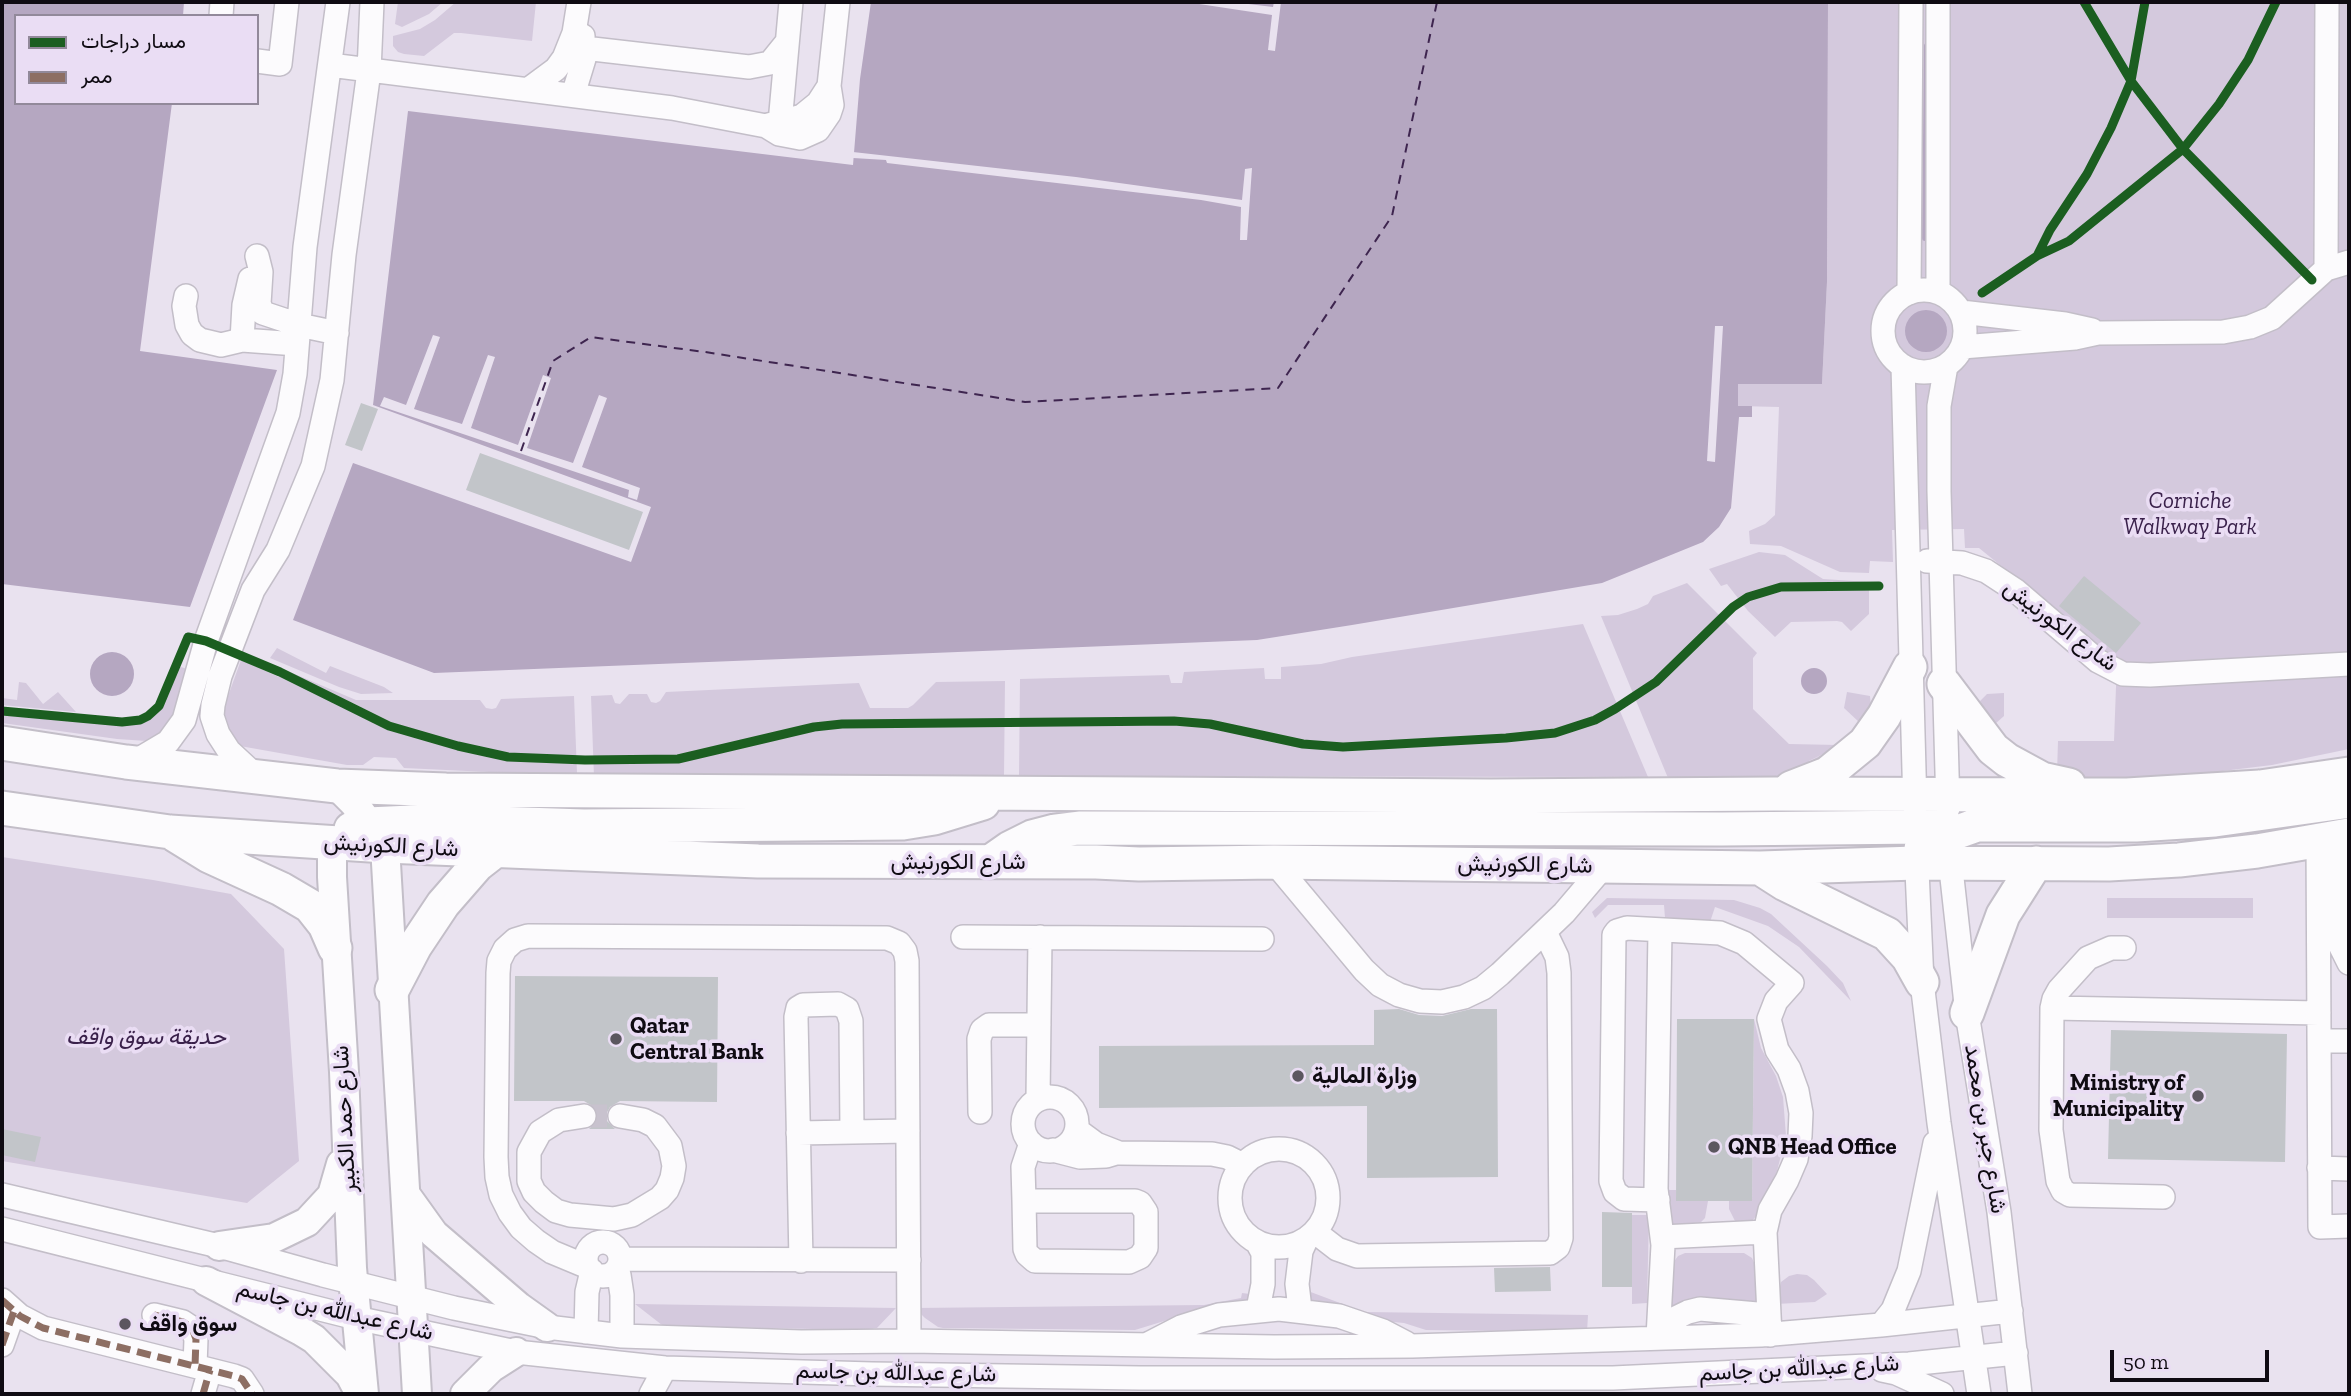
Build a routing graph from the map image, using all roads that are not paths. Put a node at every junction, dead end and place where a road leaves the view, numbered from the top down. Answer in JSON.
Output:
{"nodes":[{"id":1,"x":287,"y":2,"type":"edge"},
{"id":2,"x":338,"y":2,"type":"edge"},
{"id":3,"x":372,"y":2,"type":"edge"},
{"id":4,"x":791,"y":2,"type":"edge"},
{"id":5,"x":838,"y":2,"type":"edge"},
{"id":6,"x":1911,"y":2,"type":"edge"},
{"id":7,"x":1938,"y":2,"type":"edge"},
{"id":8,"x":2327,"y":2,"type":"edge"},
{"id":9,"x":578,"y":9,"type":"edge"},
{"id":10,"x":787,"y":42,"type":"junction"},
{"id":11,"x":584,"y":48,"type":"junction"},
{"id":12,"x":259,"y":61,"type":"edge"},
{"id":13,"x":330,"y":65,"type":"junction"},
{"id":14,"x":369,"y":71,"type":"junction"},
{"id":15,"x":763,"y":72,"type":"junction"},
{"id":16,"x":529,"y":89,"type":"junction"},
{"id":17,"x":573,"y":95,"type":"junction"},
{"id":18,"x":775,"y":127,"type":"junction"},
{"id":19,"x":2342,"y":265,"type":"edge"},
{"id":20,"x":1938,"y":292,"type":"junction"},
{"id":21,"x":1909,"y":293,"type":"junction"},
{"id":22,"x":186,"y":296,"type":"dead end"},
{"id":23,"x":1961,"y":312,"type":"junction"},
{"id":24,"x":337,"y":333,"type":"junction"},
{"id":25,"x":2098,"y":333,"type":"junction"},
{"id":26,"x":298,"y":334,"type":"junction"},
{"id":27,"x":242,"y":340,"type":"junction"},
{"id":28,"x":1962,"y":347,"type":"junction"},
{"id":29,"x":1903,"y":366,"type":"junction"},
{"id":30,"x":1946,"y":366,"type":"junction"},
{"id":31,"x":288,"y":413,"type":"junction"},
{"id":32,"x":323,"y":419,"type":"junction"},
{"id":33,"x":1909,"y":561,"type":"junction"},
{"id":34,"x":1941,"y":561,"type":"junction"},
{"id":35,"x":2349,"y":664,"type":"edge"},
{"id":36,"x":1910,"y":667,"type":"junction"},
{"id":37,"x":1944,"y":684,"type":"junction"},
{"id":38,"x":2,"y":743,"type":"edge"},
{"id":39,"x":126,"y":762,"type":"junction"},
{"id":40,"x":2349,"y":774,"type":"edge"},
{"id":41,"x":256,"y":776,"type":"junction"},
{"id":42,"x":337,"y":786,"type":"junction"},
{"id":43,"x":1013,"y":794,"type":"junction"},
{"id":44,"x":1775,"y":794,"type":"junction"},
{"id":45,"x":1915,"y":794,"type":"junction"},
{"id":46,"x":1948,"y":794,"type":"junction"},
{"id":47,"x":2127,"y":795,"type":"junction"},
{"id":48,"x":2349,"y":801,"type":"edge"},
{"id":49,"x":2,"y":808,"type":"edge"},
{"id":50,"x":1916,"y":827,"type":"junction"},
{"id":51,"x":170,"y":832,"type":"junction"},
{"id":52,"x":377,"y":835,"type":"junction"},
{"id":53,"x":2335,"y":837,"type":"edge"},
{"id":54,"x":332,"y":843,"type":"junction"},
{"id":55,"x":1949,"y":849,"type":"junction"},
{"id":56,"x":495,"y":851,"type":"junction"},
{"id":57,"x":990,"y":862,"type":"junction"},
{"id":58,"x":1274,"y":862,"type":"junction"},
{"id":59,"x":1916,"y":863,"type":"junction"},
{"id":60,"x":2036,"y":863,"type":"junction"},
{"id":61,"x":1604,"y":866,"type":"junction"},
{"id":62,"x":1760,"y":868,"type":"junction"},
{"id":63,"x":1660,"y":929,"type":"junction"},
{"id":64,"x":1545,"y":932,"type":"junction"},
{"id":65,"x":963,"y":937,"type":"dead end"},
{"id":66,"x":1040,"y":937,"type":"junction"},
{"id":67,"x":1262,"y":939,"type":"dead end"},
{"id":68,"x":335,"y":948,"type":"junction"},
{"id":69,"x":2124,"y":948,"type":"dead end"},
{"id":70,"x":2348,"y":961,"type":"edge"},
{"id":71,"x":2318,"y":962,"type":"junction"},
{"id":72,"x":1922,"y":982,"type":"junction"},
{"id":73,"x":392,"y":990,"type":"junction"},
{"id":74,"x":2052,"y":1008,"type":"junction"},
{"id":75,"x":1966,"y":1013,"type":"junction"},
{"id":76,"x":2319,"y":1013,"type":"junction"},
{"id":77,"x":1039,"y":1026,"type":"junction"},
{"id":78,"x":2319,"y":1041,"type":"junction"},
{"id":79,"x":2349,"y":1041,"type":"edge"},
{"id":80,"x":1038,"y":1099,"type":"junction"},
{"id":81,"x":980,"y":1112,"type":"dead end"},
{"id":82,"x":584,"y":1116,"type":"tunnel mouth"},
{"id":83,"x":620,"y":1116,"type":"tunnel mouth"},
{"id":84,"x":1939,"y":1123,"type":"junction"},
{"id":85,"x":1077,"y":1129,"type":"junction"},
{"id":86,"x":908,"y":1131,"type":"junction"},
{"id":87,"x":852,"y":1132,"type":"junction"},
{"id":88,"x":797,"y":1133,"type":"junction"},
{"id":89,"x":347,"y":1141,"type":"junction"},
{"id":90,"x":1031,"y":1143,"type":"junction"},
{"id":91,"x":1053,"y":1150,"type":"junction"},
{"id":92,"x":1119,"y":1153,"type":"junction"},
{"id":93,"x":1243,"y":1165,"type":"junction"},
{"id":94,"x":2319,"y":1168,"type":"junction"},
{"id":95,"x":2349,"y":1169,"type":"edge"},
{"id":96,"x":2,"y":1195,"type":"edge"},
{"id":97,"x":406,"y":1195,"type":"junction"},
{"id":98,"x":2164,"y":1197,"type":"dead end"},
{"id":99,"x":1658,"y":1200,"type":"junction"},
{"id":100,"x":1024,"y":1201,"type":"junction"},
{"id":101,"x":590,"y":1218,"type":"junction"},
{"id":102,"x":614,"y":1219,"type":"junction"},
{"id":103,"x":2349,"y":1226,"type":"edge"},
{"id":104,"x":2,"y":1229,"type":"edge"},
{"id":105,"x":1765,"y":1232,"type":"junction"},
{"id":106,"x":1310,"y":1236,"type":"junction"},
{"id":107,"x":1662,"y":1237,"type":"junction"},
{"id":108,"x":1257,"y":1242,"type":"junction"},
{"id":109,"x":219,"y":1246,"type":"junction"},
{"id":110,"x":617,"y":1259,"type":"junction"},
{"id":111,"x":909,"y":1260,"type":"junction"},
{"id":112,"x":801,"y":1261,"type":"junction"},
{"id":113,"x":590,"y":1263,"type":"junction"},
{"id":114,"x":206,"y":1281,"type":"junction"},
{"id":115,"x":353,"y":1282,"type":"junction"},
{"id":116,"x":411,"y":1297,"type":"junction"},
{"id":117,"x":8,"y":1305,"type":"edge"},
{"id":118,"x":1258,"y":1309,"type":"junction"},
{"id":119,"x":1300,"y":1309,"type":"junction"},
{"id":120,"x":2011,"y":1311,"type":"junction"},
{"id":121,"x":153,"y":1315,"type":"dead end"},
{"id":122,"x":1966,"y":1315,"type":"junction"},
{"id":123,"x":356,"y":1318,"type":"junction"},
{"id":124,"x":1769,"y":1325,"type":"junction"},
{"id":125,"x":1881,"y":1325,"type":"junction"},
{"id":126,"x":547,"y":1327,"type":"junction"},
{"id":127,"x":413,"y":1330,"type":"junction"},
{"id":128,"x":1659,"y":1331,"type":"junction"},
{"id":129,"x":586,"y":1332,"type":"junction"},
{"id":130,"x":622,"y":1336,"type":"junction"},
{"id":131,"x":909,"y":1341,"type":"junction"},
{"id":132,"x":2,"y":1345,"type":"edge"},
{"id":133,"x":1145,"y":1345,"type":"junction"},
{"id":134,"x":1412,"y":1346,"type":"junction"},
{"id":135,"x":1285,"y":1347,"type":"junction"},
{"id":136,"x":516,"y":1352,"type":"junction"},
{"id":137,"x":2016,"y":1353,"type":"junction"},
{"id":138,"x":1973,"y":1357,"type":"junction"},
{"id":139,"x":1862,"y":1365,"type":"junction"},
{"id":140,"x":203,"y":1368,"type":"junction"},
{"id":141,"x":665,"y":1368,"type":"junction"},
{"id":142,"x":1140,"y":1378,"type":"junction"},
{"id":143,"x":1341,"y":1378,"type":"junction"},
{"id":144,"x":872,"y":1384,"type":"edge"},
{"id":145,"x":902,"y":1384,"type":"edge"},
{"id":146,"x":1015,"y":1384,"type":"edge"},
{"id":147,"x":1284,"y":1386,"type":"edge"},
{"id":148,"x":1613,"y":1386,"type":"edge"},
{"id":149,"x":203,"y":1394,"type":"edge"},
{"id":150,"x":252,"y":1394,"type":"edge"},
{"id":151,"x":362,"y":1394,"type":"edge"},
{"id":152,"x":417,"y":1394,"type":"edge"},
{"id":153,"x":465,"y":1394,"type":"edge"},
{"id":154,"x":651,"y":1394,"type":"edge"},
{"id":155,"x":1162,"y":1394,"type":"edge"},
{"id":156,"x":1315,"y":1394,"type":"edge"},
{"id":157,"x":1942,"y":1394,"type":"edge"},
{"id":158,"x":1979,"y":1394,"type":"edge"},
{"id":159,"x":2020,"y":1394,"type":"edge"}],
"edges":[{"from":1,"to":12,"type":"street"},
{"from":2,"to":13,"type":"street"},
{"from":3,"to":14,"type":"street"},
{"from":4,"to":10,"type":"street"},
{"from":5,"to":18,"type":"street"},
{"from":6,"to":21,"type":"street"},
{"from":7,"to":20,"type":"street"},
{"from":8,"to":19,"type":"street"},
{"from":9,"to":11,"type":"street"},
{"from":9,"to":16,"type":"street"},
{"from":10,"to":15,"type":"street"},
{"from":10,"to":18,"type":"street"},
{"from":11,"to":15,"type":"street"},
{"from":11,"to":17,"type":"street"},
{"from":13,"to":14,"type":"street"},
{"from":13,"to":26,"type":"street"},
{"from":14,"to":16,"type":"street"},
{"from":14,"to":24,"type":"street"},
{"from":15,"to":18,"type":"street"},
{"from":16,"to":17,"type":"street"},
{"from":17,"to":18,"type":"street"},
{"from":19,"to":25,"type":"street"},
{"from":20,"to":21,"type":"street"},
{"from":20,"to":23,"type":"street"},
{"from":21,"to":29,"type":"street"},
{"from":22,"to":27,"type":"street"},
{"from":23,"to":25,"type":"street"},
{"from":23,"to":28,"type":"street"},
{"from":24,"to":26,"type":"street"},
{"from":24,"to":32,"type":"street"},
{"from":25,"to":28,"type":"street"},
{"from":26,"to":27,"type":"street"},
{"from":26,"to":27,"type":"street"},
{"from":26,"to":31,"type":"street"},
{"from":28,"to":30,"type":"street"},
{"from":29,"to":30,"type":"street"},
{"from":29,"to":33,"type":"street"},
{"from":30,"to":34,"type":"street"},
{"from":31,"to":32,"type":"street"},
{"from":31,"to":39,"type":"street"},
{"from":32,"to":41,"type":"street"},
{"from":33,"to":34,"type":"street","name":"شارع الكورنيش"},
{"from":33,"to":36,"type":"street"},
{"from":34,"to":35,"type":"street","name":"شارع الكورنيش"},
{"from":34,"to":37,"type":"street"},
{"from":36,"to":44,"type":"highway"},
{"from":36,"to":45,"type":"street"},
{"from":37,"to":46,"type":"street"},
{"from":37,"to":47,"type":"highway"},
{"from":38,"to":39,"type":"highway"},
{"from":39,"to":41,"type":"highway"},
{"from":40,"to":47,"type":"highway"},
{"from":41,"to":42,"type":"highway"},
{"from":42,"to":43,"type":"highway"},
{"from":42,"to":52,"type":"main road"},
{"from":43,"to":44,"type":"highway"},
{"from":43,"to":52,"type":"highway"},
{"from":44,"to":45,"type":"highway"},
{"from":45,"to":46,"type":"highway"},
{"from":45,"to":50,"type":"street"},
{"from":46,"to":47,"type":"highway"},
{"from":46,"to":50,"type":"highway"},
{"from":46,"to":55,"type":"street"},
{"from":48,"to":55,"type":"highway"},
{"from":49,"to":51,"type":"highway","name":"شارع الكورنيش"},
{"from":50,"to":57,"type":"highway"},
{"from":50,"to":59,"type":"street"},
{"from":51,"to":54,"type":"highway","name":"شارع الكورنيش"},
{"from":51,"to":68,"type":"highway"},
{"from":52,"to":54,"type":"highway"},
{"from":52,"to":56,"type":"highway","name":"شارع الكورنيش"},
{"from":52,"to":73,"type":"main road"},
{"from":53,"to":60,"type":"highway"},
{"from":53,"to":70,"type":"street"},
{"from":53,"to":71,"type":"street"},
{"from":54,"to":68,"type":"main road","name":"شارع حمد الكبير"},
{"from":55,"to":59,"type":"highway"},
{"from":55,"to":60,"type":"highway"},
{"from":55,"to":75,"type":"street","name":"شارع جبر بن محمد"},
{"from":56,"to":57,"type":"highway","name":"شارع الكورنيش"},
{"from":56,"to":73,"type":"highway"},
{"from":57,"to":58,"type":"highway","name":"شارع الكورنيش"},
{"from":58,"to":61,"type":"highway","name":"شارع الكورنيش"},
{"from":58,"to":64,"type":"street"},
{"from":59,"to":62,"type":"highway","name":"شارع الكورنيش"},
{"from":59,"to":72,"type":"street","name":"شارع جبر بن محمد"},
{"from":60,"to":75,"type":"highway"},
{"from":61,"to":62,"type":"highway","name":"شارع الكورنيش"},
{"from":61,"to":64,"type":"street"},
{"from":62,"to":72,"type":"highway"},
{"from":63,"to":99,"type":"street"},
{"from":63,"to":99,"type":"street"},
{"from":63,"to":105,"type":"street"},
{"from":64,"to":106,"type":"street"},
{"from":65,"to":66,"type":"street"},
{"from":66,"to":67,"type":"street"},
{"from":66,"to":77,"type":"street"},
{"from":68,"to":89,"type":"main road","name":"شارع حمد الكبير"},
{"from":69,"to":74,"type":"street"},
{"from":70,"to":71,"type":"street"},
{"from":71,"to":76,"type":"street"},
{"from":72,"to":84,"type":"street","name":"شارع جبر بن محمد"},
{"from":73,"to":97,"type":"main road"},
{"from":74,"to":76,"type":"street"},
{"from":74,"to":98,"type":"street"},
{"from":75,"to":120,"type":"street","name":"شارع جبر بن محمد"},
{"from":76,"to":78,"type":"street"},
{"from":77,"to":80,"type":"street"},
{"from":77,"to":81,"type":"street"},
{"from":78,"to":79,"type":"street"},
{"from":78,"to":94,"type":"street"},
{"from":80,"to":85,"type":"street"},
{"from":80,"to":90,"type":"street"},
{"from":82,"to":101,"type":"street"},
{"from":83,"to":102,"type":"street"},
{"from":84,"to":122,"type":"street","name":"شارع جبر بن محمد"},
{"from":84,"to":125,"type":"street"},
{"from":85,"to":91,"type":"street"},
{"from":85,"to":92,"type":"street"},
{"from":86,"to":87,"type":"street"},
{"from":86,"to":111,"type":"street"},
{"from":86,"to":113,"type":"street"},
{"from":87,"to":88,"type":"street"},
{"from":87,"to":88,"type":"street"},
{"from":88,"to":112,"type":"street"},
{"from":89,"to":109,"type":"main road"},
{"from":89,"to":115,"type":"main road","name":"شارع حمد الكبير"},
{"from":90,"to":91,"type":"street"},
{"from":90,"to":100,"type":"street"},
{"from":91,"to":92,"type":"street"},
{"from":92,"to":93,"type":"street"},
{"from":93,"to":106,"type":"street"},
{"from":93,"to":108,"type":"street"},
{"from":94,"to":95,"type":"street"},
{"from":94,"to":103,"type":"street"},
{"from":96,"to":109,"type":"street","name":"شارع عبدالله بن جاسم"},
{"from":97,"to":116,"type":"main road"},
{"from":97,"to":126,"type":"main road"},
{"from":99,"to":107,"type":"street"},
{"from":100,"to":100,"type":"street"},
{"from":101,"to":102,"type":"street"},
{"from":101,"to":113,"type":"street"},
{"from":102,"to":110,"type":"street"},
{"from":104,"to":114,"type":"street","name":"شارع عبدالله بن جاسم"},
{"from":105,"to":107,"type":"street"},
{"from":105,"to":124,"type":"street"},
{"from":106,"to":108,"type":"street"},
{"from":106,"to":119,"type":"street"},
{"from":107,"to":128,"type":"street"},
{"from":108,"to":118,"type":"street"},
{"from":109,"to":115,"type":"street","name":"شارع عبدالله بن جاسم"},
{"from":110,"to":112,"type":"street"},
{"from":110,"to":113,"type":"street"},
{"from":110,"to":130,"type":"street"},
{"from":111,"to":112,"type":"street"},
{"from":111,"to":131,"type":"street"},
{"from":113,"to":129,"type":"street"},
{"from":114,"to":123,"type":"street","name":"شارع عبدالله بن جاسم"},
{"from":114,"to":151,"type":"main road"},
{"from":115,"to":116,"type":"street","name":"شارع عبدالله بن جاسم"},
{"from":115,"to":123,"type":"main road","name":"شارع حمد الكبير"},
{"from":116,"to":126,"type":"street","name":"شارع عبدالله بن جاسم"},
{"from":116,"to":127,"type":"main road"},
{"from":117,"to":132,"type":"street"},
{"from":117,"to":140,"type":"street"},
{"from":118,"to":119,"type":"street"},
{"from":118,"to":133,"type":"street"},
{"from":119,"to":134,"type":"street"},
{"from":120,"to":122,"type":"street","name":"شارع عبدالله بن جاسم"},
{"from":120,"to":137,"type":"street","name":"شارع جبر بن محمد"},
{"from":121,"to":140,"type":"street"},
{"from":122,"to":125,"type":"street","name":"شارع عبدالله بن جاسم"},
{"from":122,"to":138,"type":"street","name":"شارع جبر بن محمد"},
{"from":123,"to":127,"type":"street","name":"شارع عبدالله بن جاسم"},
{"from":123,"to":151,"type":"main road","name":"شارع حمد الكبير"},
{"from":124,"to":125,"type":"street","name":"شارع عبدالله بن جاسم"},
{"from":124,"to":128,"type":"street","name":"شارع عبدالله بن جاسم"},
{"from":126,"to":129,"type":"street","name":"شارع عبدالله بن جاسم"},
{"from":127,"to":136,"type":"street","name":"شارع عبدالله بن جاسم"},
{"from":127,"to":152,"type":"main road"},
{"from":128,"to":134,"type":"street","name":"شارع عبدالله بن جاسم"},
{"from":129,"to":130,"type":"street","name":"شارع عبدالله بن جاسم"},
{"from":130,"to":131,"type":"street","name":"شارع عبدالله بن جاسم"},
{"from":131,"to":133,"type":"street","name":"شارع عبدالله بن جاسم"},
{"from":133,"to":135,"type":"street","name":"شارع عبدالله بن جاسم"},
{"from":134,"to":135,"type":"street","name":"شارع عبدالله بن جاسم"},
{"from":135,"to":147,"type":"street"},
{"from":136,"to":141,"type":"street","name":"شارع عبدالله بن جاسم"},
{"from":136,"to":153,"type":"main road"},
{"from":137,"to":138,"type":"street","name":"شارع عبدالله بن جاسم"},
{"from":137,"to":159,"type":"street","name":"شارع جبر بن محمد"},
{"from":138,"to":139,"type":"street","name":"شارع عبدالله بن جاسم"},
{"from":138,"to":158,"type":"street","name":"شارع جبر بن محمد"},
{"from":139,"to":148,"type":"street","name":"شارع عبدالله بن جاسم"},
{"from":139,"to":157,"type":"street"},
{"from":140,"to":149,"type":"street"},
{"from":140,"to":150,"type":"street"},
{"from":141,"to":144,"type":"street","name":"شارع عبدالله بن جاسم"},
{"from":141,"to":154,"type":"street"},
{"from":142,"to":146,"type":"street","name":"شارع عبدالله بن جاسم"},
{"from":142,"to":147,"type":"street","name":"شارع عبدالله بن جاسم"},
{"from":142,"to":155,"type":"street"},
{"from":143,"to":147,"type":"street","name":"شارع عبدالله بن جاسم"},
{"from":143,"to":148,"type":"street","name":"شارع عبدالله بن جاسم"},
{"from":143,"to":156,"type":"street"},
{"from":144,"to":145,"type":"street","name":"شارع عبدالله بن جاسم"},
{"from":145,"to":146,"type":"street","name":"شارع عبدالله بن جاسم"}]}
